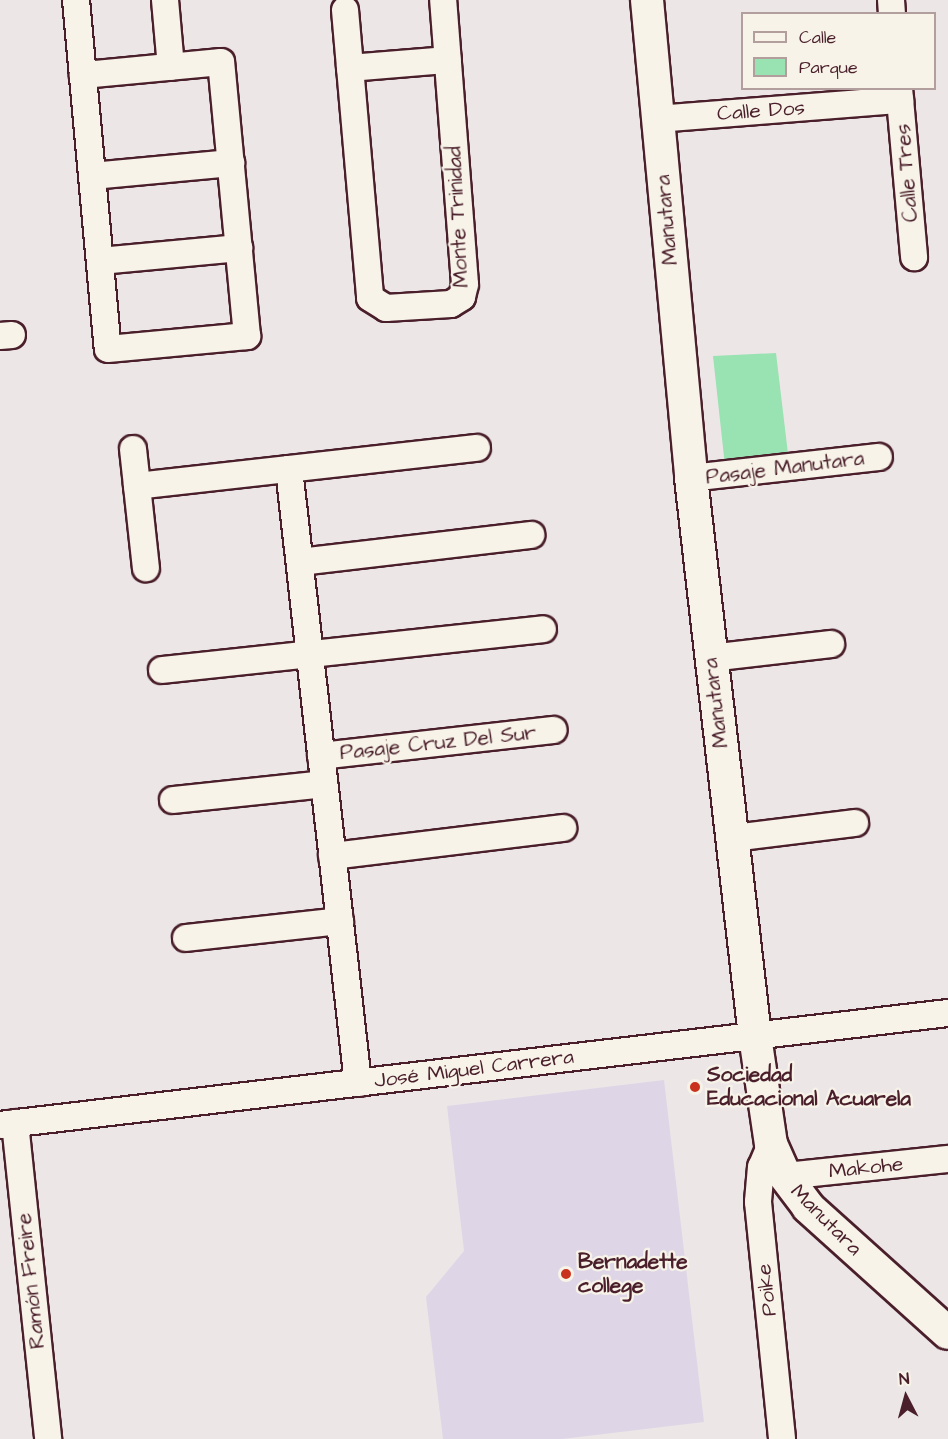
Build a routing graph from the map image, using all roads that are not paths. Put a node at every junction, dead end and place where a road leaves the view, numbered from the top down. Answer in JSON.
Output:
{"nodes":[{"id":1,"x":76,"y":0,"type":"edge"},
{"id":2,"x":165,"y":0,"type":"edge"},
{"id":3,"x":443,"y":0,"type":"edge"},
{"id":4,"x":647,"y":0,"type":"edge"},
{"id":5,"x":345,"y":10,"type":"dead end"},
{"id":6,"x":448,"y":60,"type":"junction"},
{"id":7,"x":171,"y":67,"type":"junction"},
{"id":8,"x":350,"y":68,"type":"junction"},
{"id":9,"x":83,"y":75,"type":"junction"},
{"id":10,"x":900,"y":94,"type":"edge"},
{"id":11,"x":657,"y":119,"type":"junction"},
{"id":12,"x":231,"y":163,"type":"junction"},
{"id":13,"x":92,"y":176,"type":"junction"},
{"id":14,"x":238,"y":248,"type":"junction"},
{"id":15,"x":914,"y":257,"type":"dead end"},
{"id":16,"x":100,"y":261,"type":"junction"},
{"id":17,"x":477,"y":448,"type":"dead end"},
{"id":18,"x":133,"y":449,"type":"dead end"},
{"id":19,"x":879,"y":457,"type":"dead end"},
{"id":20,"x":289,"y":469,"type":"junction"},
{"id":21,"x":691,"y":478,"type":"junction"},
{"id":22,"x":137,"y":486,"type":"junction"},
{"id":23,"x":531,"y":536,"type":"dead end"},
{"id":24,"x":300,"y":562,"type":"junction"},
{"id":25,"x":146,"y":568,"type":"dead end"},
{"id":26,"x":543,"y":629,"type":"dead end"},
{"id":27,"x":831,"y":644,"type":"dead end"},
{"id":28,"x":310,"y":654,"type":"junction"},
{"id":29,"x":710,"y":658,"type":"junction"},
{"id":30,"x":162,"y":670,"type":"dead end"},
{"id":31,"x":554,"y":730,"type":"dead end"},
{"id":32,"x":321,"y":756,"type":"junction"},
{"id":33,"x":324,"y":784,"type":"junction"},
{"id":34,"x":173,"y":800,"type":"dead end"},
{"id":35,"x":855,"y":823,"type":"dead end"},
{"id":36,"x":563,"y":828,"type":"dead end"},
{"id":37,"x":733,"y":838,"type":"junction"},
{"id":38,"x":332,"y":855,"type":"junction"},
{"id":39,"x":340,"y":921,"type":"junction"},
{"id":40,"x":186,"y":938,"type":"dead end"},
{"id":41,"x":948,"y":1013,"type":"edge"},
{"id":42,"x":754,"y":1036,"type":"junction"},
{"id":43,"x":358,"y":1083,"type":"junction"},
{"id":44,"x":7,"y":1124,"type":"edge"},
{"id":45,"x":771,"y":1144,"type":"junction"},
{"id":46,"x":948,"y":1159,"type":"edge"},
{"id":47,"x":785,"y":1176,"type":"junction"},
{"id":48,"x":948,"y":1334,"type":"edge"},
{"id":49,"x":48,"y":1439,"type":"edge"},
{"id":50,"x":782,"y":1439,"type":"edge"}],
"edges":[{"from":1,"to":9,"type":"street"},
{"from":2,"to":7,"type":"street"},
{"from":3,"to":6,"type":"street","name":"Monte Trinidad"},
{"from":4,"to":11,"type":"main road","name":"Manutara"},
{"from":5,"to":8,"type":"street","name":"Monte Trinidad"},
{"from":6,"to":8,"type":"street"},
{"from":6,"to":8,"type":"street","name":"Monte Trinidad"},
{"from":7,"to":9,"type":"street"},
{"from":7,"to":12,"type":"street"},
{"from":9,"to":13,"type":"street"},
{"from":10,"to":11,"type":"street","name":"Calle Dos"},
{"from":10,"to":15,"type":"street","name":"Calle Tres"},
{"from":11,"to":21,"type":"main road","name":"Manutara"},
{"from":12,"to":13,"type":"street"},
{"from":12,"to":14,"type":"street"},
{"from":13,"to":16,"type":"street"},
{"from":14,"to":16,"type":"street"},
{"from":14,"to":16,"type":"street"},
{"from":17,"to":20,"type":"street"},
{"from":18,"to":22,"type":"street"},
{"from":19,"to":21,"type":"street","name":"Pasaje Manutara"},
{"from":20,"to":22,"type":"street"},
{"from":20,"to":24,"type":"street","name":"Pasaje Cruz Del Sur"},
{"from":21,"to":29,"type":"main road","name":"Manutara"},
{"from":22,"to":25,"type":"street"},
{"from":23,"to":24,"type":"street"},
{"from":24,"to":28,"type":"street","name":"Pasaje Cruz Del Sur"},
{"from":26,"to":28,"type":"street"},
{"from":27,"to":29,"type":"street"},
{"from":28,"to":30,"type":"street"},
{"from":28,"to":32,"type":"street","name":"Pasaje Cruz Del Sur"},
{"from":29,"to":37,"type":"main road","name":"Manutara"},
{"from":31,"to":32,"type":"street","name":"Pasaje Cruz Del Sur"},
{"from":32,"to":33,"type":"street","name":"Pasaje Cruz Del Sur"},
{"from":33,"to":34,"type":"street","name":"Pasaje Cruz Del Sur"},
{"from":33,"to":38,"type":"street","name":"Pasaje Cruz Del Sur"},
{"from":35,"to":37,"type":"street"},
{"from":36,"to":38,"type":"street"},
{"from":37,"to":42,"type":"main road","name":"Manutara"},
{"from":38,"to":39,"type":"street","name":"Pasaje Cruz Del Sur"},
{"from":39,"to":40,"type":"street"},
{"from":39,"to":43,"type":"street","name":"Pasaje Cruz Del Sur"},
{"from":41,"to":42,"type":"street","name":"José Miguel Carrera"},
{"from":42,"to":43,"type":"street","name":"José Miguel Carrera"},
{"from":42,"to":45,"type":"main road","name":"Manutara"},
{"from":43,"to":44,"type":"street","name":"José Miguel Carrera"},
{"from":44,"to":49,"type":"street","name":"Ramón Freire"},
{"from":45,"to":47,"type":"main road","name":"Manutara"},
{"from":45,"to":50,"type":"street","name":"Poike"},
{"from":46,"to":47,"type":"street","name":"Makohe"},
{"from":47,"to":48,"type":"main road","name":"Manutara"}]}
